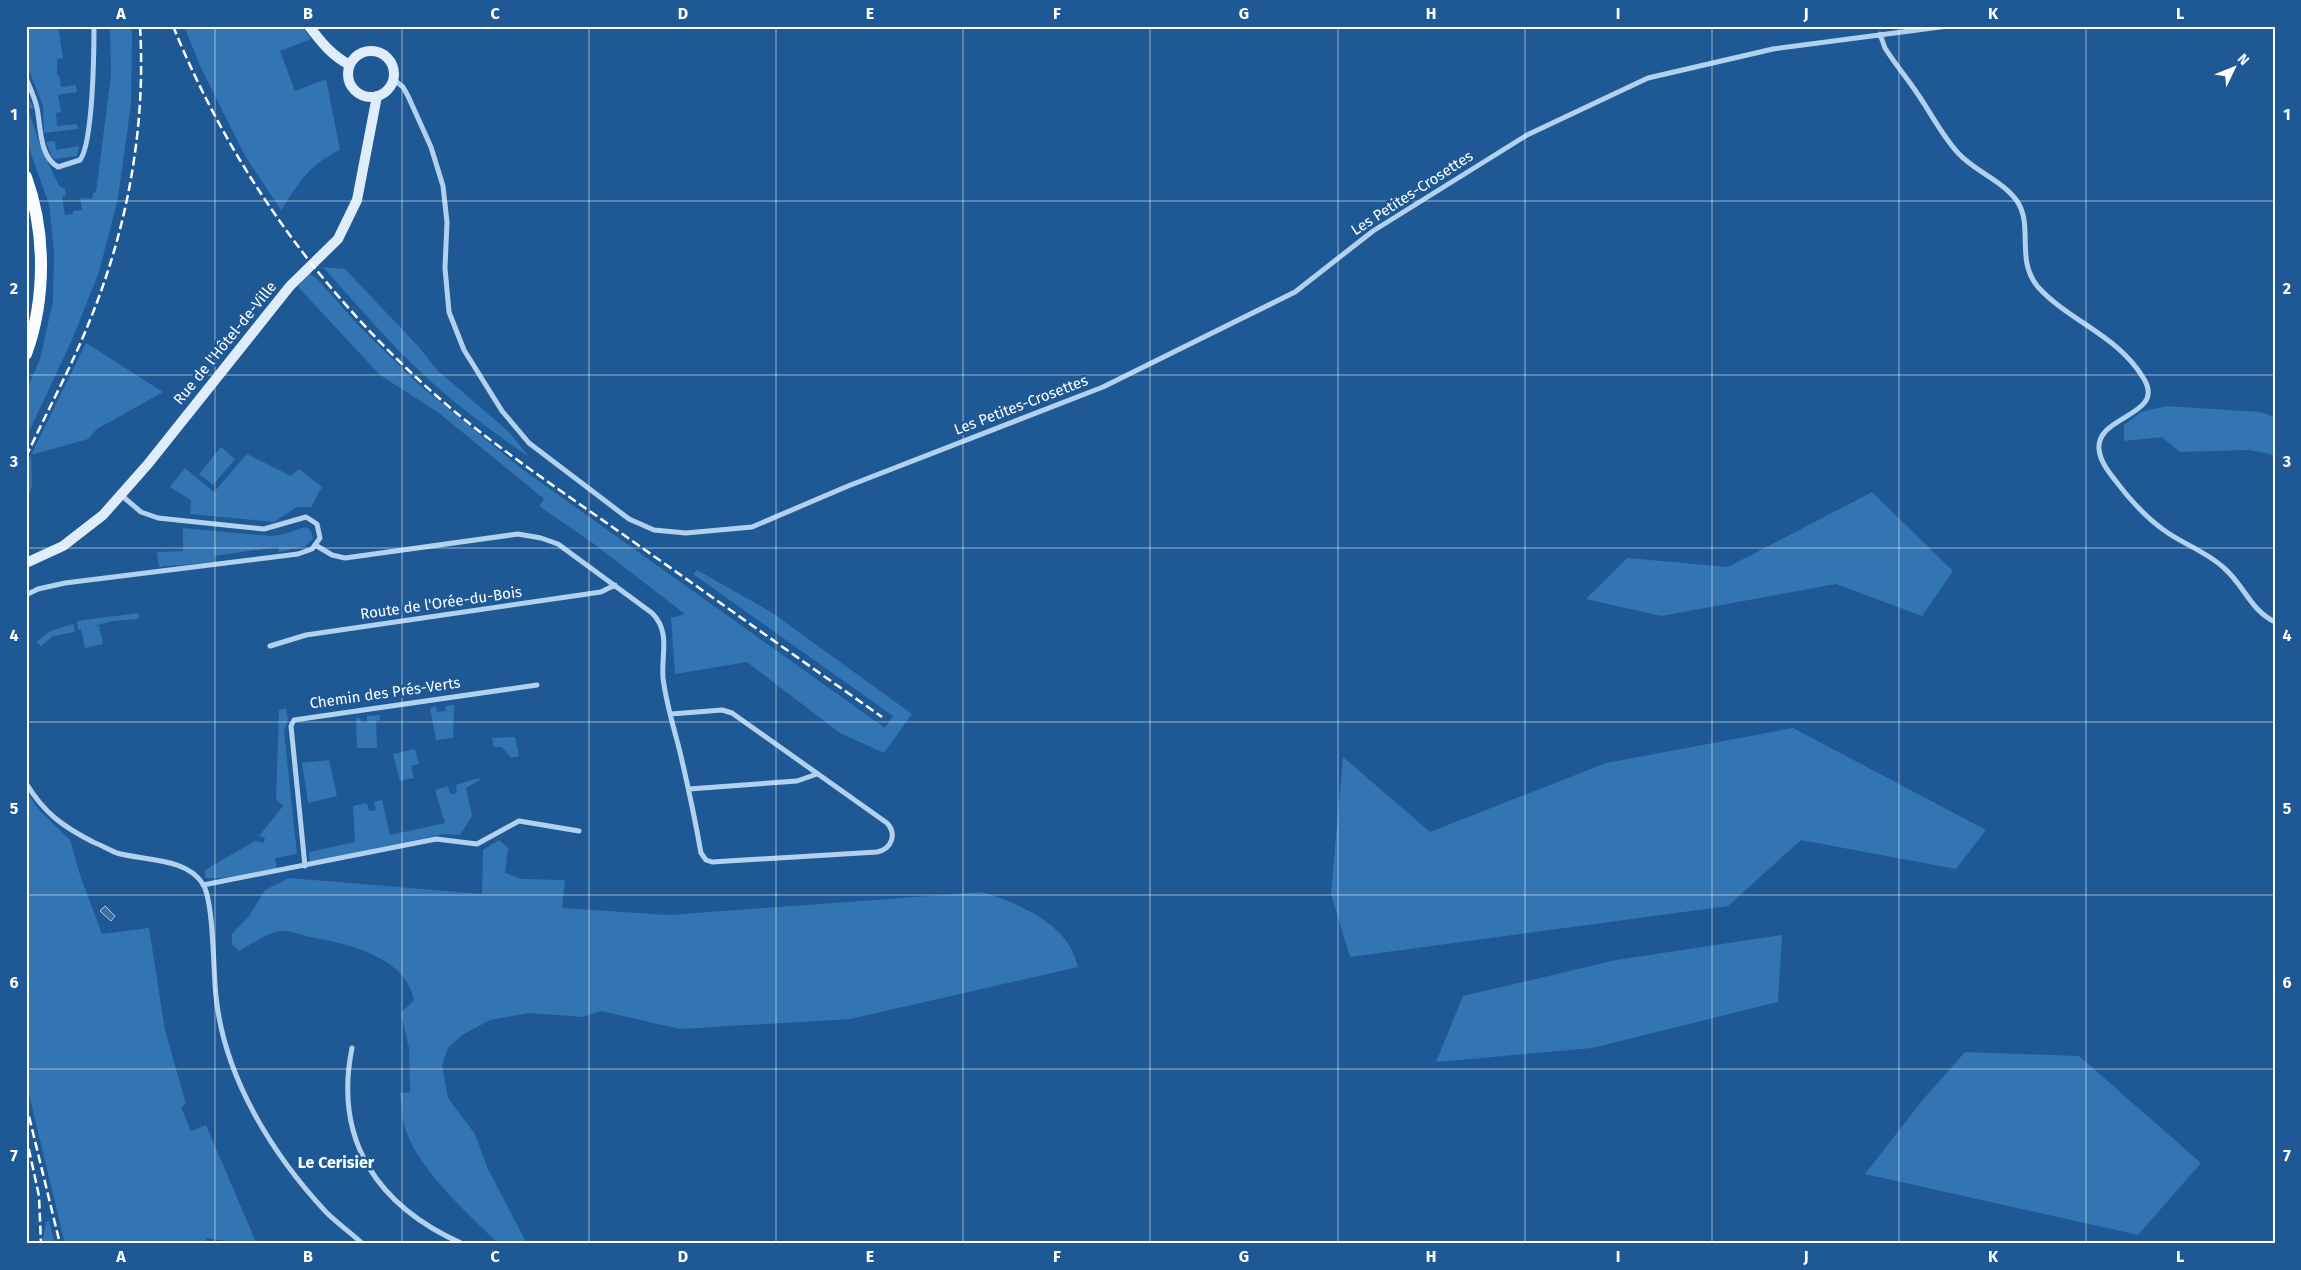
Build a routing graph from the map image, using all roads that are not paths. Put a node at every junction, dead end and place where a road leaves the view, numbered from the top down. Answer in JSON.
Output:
{"nodes":[{"id":1,"x":94,"y":26,"type":"edge"},
{"id":2,"x":309,"y":26,"type":"edge"},
{"id":3,"x":1948,"y":26,"type":"edge"},
{"id":4,"x":1880,"y":34,"type":"junction"},
{"id":5,"x":350,"y":65,"type":"junction"},
{"id":6,"x":26,"y":78,"type":"edge"},
{"id":7,"x":393,"y":79,"type":"junction"},
{"id":8,"x":377,"y":96,"type":"junction"},
{"id":9,"x":26,"y":177,"type":"edge"},
{"id":10,"x":26,"y":354,"type":"edge"},
{"id":11,"x":121,"y":496,"type":"junction"},
{"id":12,"x":317,"y":546,"type":"junction"},
{"id":13,"x":26,"y":563,"type":"edge"},
{"id":14,"x":615,"y":585,"type":"junction"},
{"id":15,"x":26,"y":595,"type":"edge"},
{"id":16,"x":2275,"y":622,"type":"edge"},
{"id":17,"x":270,"y":646,"type":"dead end"},
{"id":18,"x":537,"y":685,"type":"dead end"},
{"id":19,"x":671,"y":714,"type":"junction"},
{"id":20,"x":817,"y":774,"type":"junction"},
{"id":21,"x":26,"y":783,"type":"edge"},
{"id":22,"x":689,"y":789,"type":"junction"},
{"id":23,"x":579,"y":830,"type":"dead end"},
{"id":24,"x":305,"y":866,"type":"junction"},
{"id":25,"x":203,"y":885,"type":"junction"},
{"id":26,"x":352,"y":1048,"type":"dead end"},
{"id":27,"x":363,"y":1244,"type":"edge"},
{"id":28,"x":463,"y":1244,"type":"edge"}],
"edges":[{"from":1,"to":6,"type":"street"},
{"from":2,"to":5,"type":"main road"},
{"from":3,"to":4,"type":"street","name":"Les Petites-Crosettes"},
{"from":4,"to":7,"type":"street","name":"Les Petites-Crosettes"},
{"from":4,"to":16,"type":"street"},
{"from":5,"to":7,"type":"main road"},
{"from":5,"to":8,"type":"main road"},
{"from":7,"to":8,"type":"main road"},
{"from":8,"to":11,"type":"main road","name":"Rue de l'Hôtel-de-Ville"},
{"from":9,"to":10,"type":"main road"},
{"from":11,"to":12,"type":"street"},
{"from":11,"to":13,"type":"main road","name":"Rue de l'Hôtel-de-Ville"},
{"from":12,"to":14,"type":"street"},
{"from":12,"to":15,"type":"street"},
{"from":14,"to":17,"type":"street","name":"Route de l'Orée-du-Bois"},
{"from":14,"to":19,"type":"street"},
{"from":18,"to":24,"type":"street","name":"Chemin des Prés-Verts"},
{"from":19,"to":20,"type":"street"},
{"from":19,"to":22,"type":"street"},
{"from":20,"to":22,"type":"street"},
{"from":20,"to":22,"type":"street"},
{"from":21,"to":25,"type":"street"},
{"from":23,"to":24,"type":"street"},
{"from":24,"to":25,"type":"street"},
{"from":25,"to":27,"type":"street"},
{"from":26,"to":28,"type":"street"}]}
